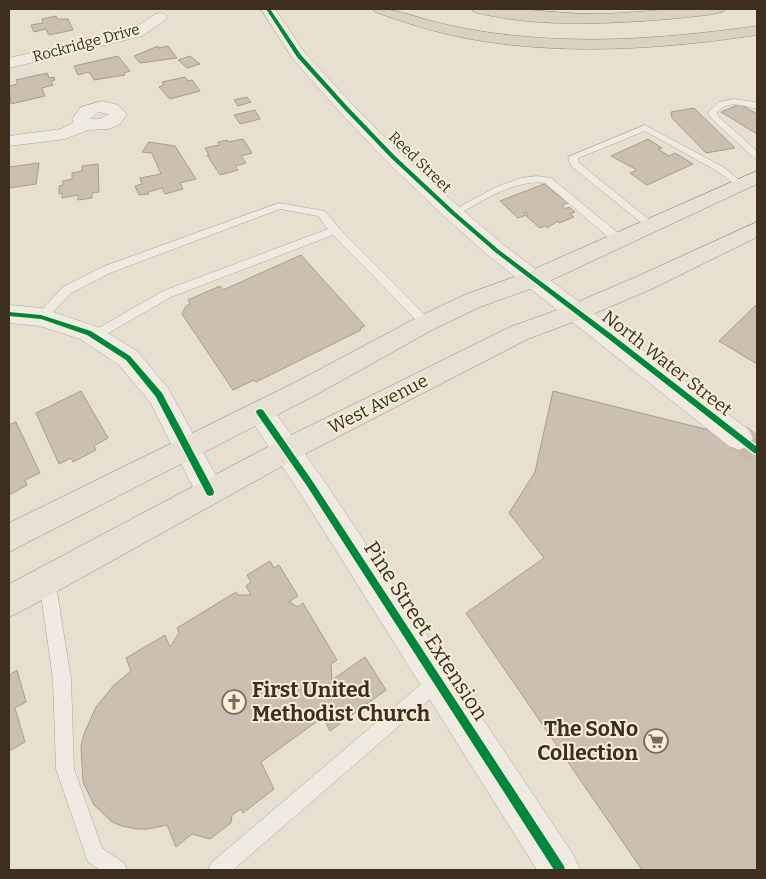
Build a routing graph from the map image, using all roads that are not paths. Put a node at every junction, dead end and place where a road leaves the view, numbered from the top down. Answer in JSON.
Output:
{"nodes":[{"id":1,"x":268,"y":9,"type":"edge"},
{"id":2,"x":380,"y":9,"type":"edge"},
{"id":3,"x":416,"y":9,"type":"edge"},
{"id":4,"x":478,"y":9,"type":"edge"},
{"id":5,"x":718,"y":9,"type":"edge"},
{"id":6,"x":160,"y":17,"type":"dead end"},
{"id":7,"x":757,"y":18,"type":"edge"},
{"id":8,"x":757,"y":31,"type":"edge"},
{"id":9,"x":9,"y":63,"type":"edge"},
{"id":10,"x":757,"y":106,"type":"edge"},
{"id":11,"x":85,"y":124,"type":"dead end"},
{"id":12,"x":9,"y":142,"type":"edge"},
{"id":13,"x":757,"y":156,"type":"edge"},
{"id":14,"x":749,"y":181,"type":"edge"},
{"id":15,"x":453,"y":213,"type":"junction"},
{"id":16,"x":652,"y":226,"type":"junction"},
{"id":17,"x":757,"y":229,"type":"edge"},
{"id":18,"x":335,"y":230,"type":"junction"},
{"id":19,"x":620,"y":240,"type":"junction"},
{"id":20,"x":533,"y":279,"type":"junction"},
{"id":21,"x":401,"y":298,"type":"joint"},
{"id":22,"x":576,"y":312,"type":"junction"},
{"id":23,"x":9,"y":314,"type":"edge"},
{"id":24,"x":41,"y":318,"type":"junction"},
{"id":25,"x":426,"y":323,"type":"junction"},
{"id":26,"x":94,"y":336,"type":"junction"},
{"id":27,"x":260,"y":412,"type":"junction"},
{"id":28,"x":739,"y":438,"type":"tunnel mouth"},
{"id":29,"x":188,"y":448,"type":"junction"},
{"id":30,"x":287,"y":450,"type":"junction"},
{"id":31,"x":210,"y":492,"type":"junction"},
{"id":32,"x":9,"y":538,"type":"edge"},
{"id":33,"x":47,"y":580,"type":"junction"},
{"id":34,"x":9,"y":601,"type":"edge"},
{"id":35,"x":438,"y":681,"type":"junction"},
{"id":36,"x":117,"y":870,"type":"edge"},
{"id":37,"x":218,"y":870,"type":"edge"},
{"id":38,"x":560,"y":870,"type":"edge"}],
"edges":[{"from":1,"to":15,"type":"street","name":"Reed Street"},
{"from":2,"to":8,"type":"highway"},
{"from":3,"to":7,"type":"highway"},
{"from":4,"to":5,"type":"highway"},
{"from":6,"to":9,"type":"street","name":"Rockridge Drive"},
{"from":10,"to":13,"type":"lane"},
{"from":11,"to":12,"type":"street"},
{"from":14,"to":16,"type":"main road"},
{"from":14,"to":16,"type":"lane"},
{"from":15,"to":19,"type":"lane"},
{"from":15,"to":20,"type":"street","name":"Reed Street"},
{"from":16,"to":19,"type":"main road"},
{"from":17,"to":22,"type":"main road","name":"West Avenue"},
{"from":18,"to":21,"type":"lane"},
{"from":18,"to":24,"type":"lane"},
{"from":18,"to":26,"type":"lane"},
{"from":19,"to":20,"type":"main road"},
{"from":20,"to":22,"type":"street","name":"Reed Street"},
{"from":20,"to":25,"type":"main road"},
{"from":21,"to":25,"type":"lane"},
{"from":22,"to":28,"type":"street","name":"North Water Street"},
{"from":22,"to":30,"type":"main road","name":"West Avenue"},
{"from":23,"to":24,"type":"street"},
{"from":24,"to":26,"type":"street"},
{"from":25,"to":27,"type":"main road"},
{"from":26,"to":29,"type":"street"},
{"from":27,"to":29,"type":"main road"},
{"from":27,"to":30,"type":"street","name":"Pine Street Extension"},
{"from":29,"to":31,"type":"street"},
{"from":29,"to":32,"type":"main road"},
{"from":30,"to":31,"type":"main road","name":"West Avenue"},
{"from":30,"to":35,"type":"street","name":"Pine Street Extension"},
{"from":31,"to":33,"type":"main road","name":"West Avenue"},
{"from":33,"to":34,"type":"main road","name":"West Avenue"},
{"from":33,"to":36,"type":"lane"},
{"from":35,"to":37,"type":"lane"},
{"from":35,"to":38,"type":"street","name":"Pine Street Extension"}]}
